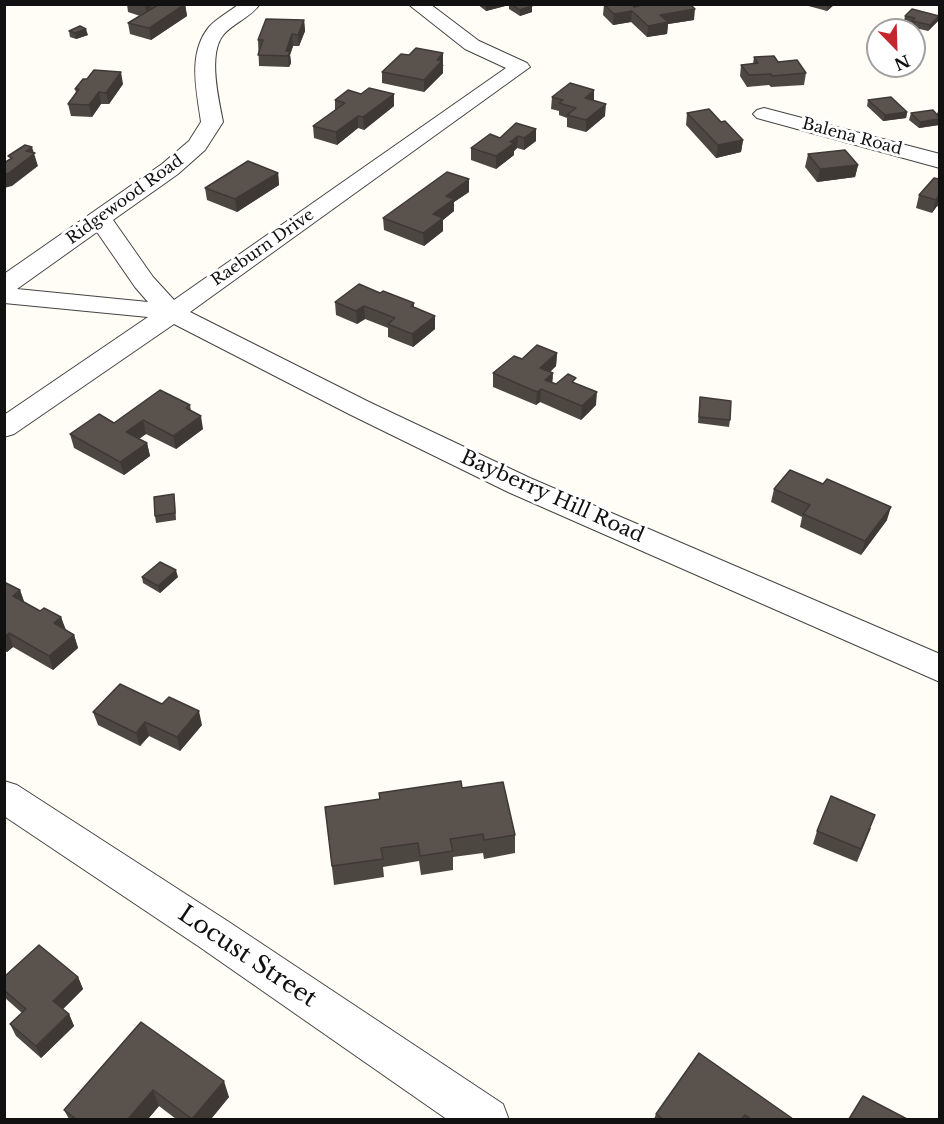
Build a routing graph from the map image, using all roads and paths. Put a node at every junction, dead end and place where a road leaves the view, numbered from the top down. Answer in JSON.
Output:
{"nodes":[{"id":1,"x":251,"y":4,"type":"edge"},
{"id":2,"x":417,"y":4,"type":"edge"},
{"id":3,"x":764,"y":114,"type":"dead end"},
{"id":4,"x":939,"y":161,"type":"edge"},
{"id":5,"x":99,"y":218,"type":"junction"},
{"id":6,"x":4,"y":286,"type":"edge"},
{"id":7,"x":4,"y":295,"type":"edge"},
{"id":8,"x":171,"y":312,"type":"junction"},
{"id":9,"x":4,"y":428,"type":"edge"},
{"id":10,"x":939,"y":669,"type":"edge"},
{"id":11,"x":4,"y":796,"type":"edge"},
{"id":12,"x":487,"y":1119,"type":"edge"}],
"edges":[{"from":1,"to":5,"type":"street","name":"Ridgewood Road"},
{"from":2,"to":8,"type":"street","name":"Raeburn Drive"},
{"from":3,"to":4,"type":"street","name":"Balena Road"},
{"from":5,"to":6,"type":"street","name":"Ridgewood Road"},
{"from":5,"to":8,"type":"street","name":"Bayberry Hill Road"},
{"from":7,"to":8,"type":"street","name":"Bayberry Hill Road"},
{"from":8,"to":9,"type":"street","name":"Raeburn Drive"},
{"from":8,"to":10,"type":"street","name":"Bayberry Hill Road"},
{"from":11,"to":12,"type":"street","name":"Locust Street"}]}
